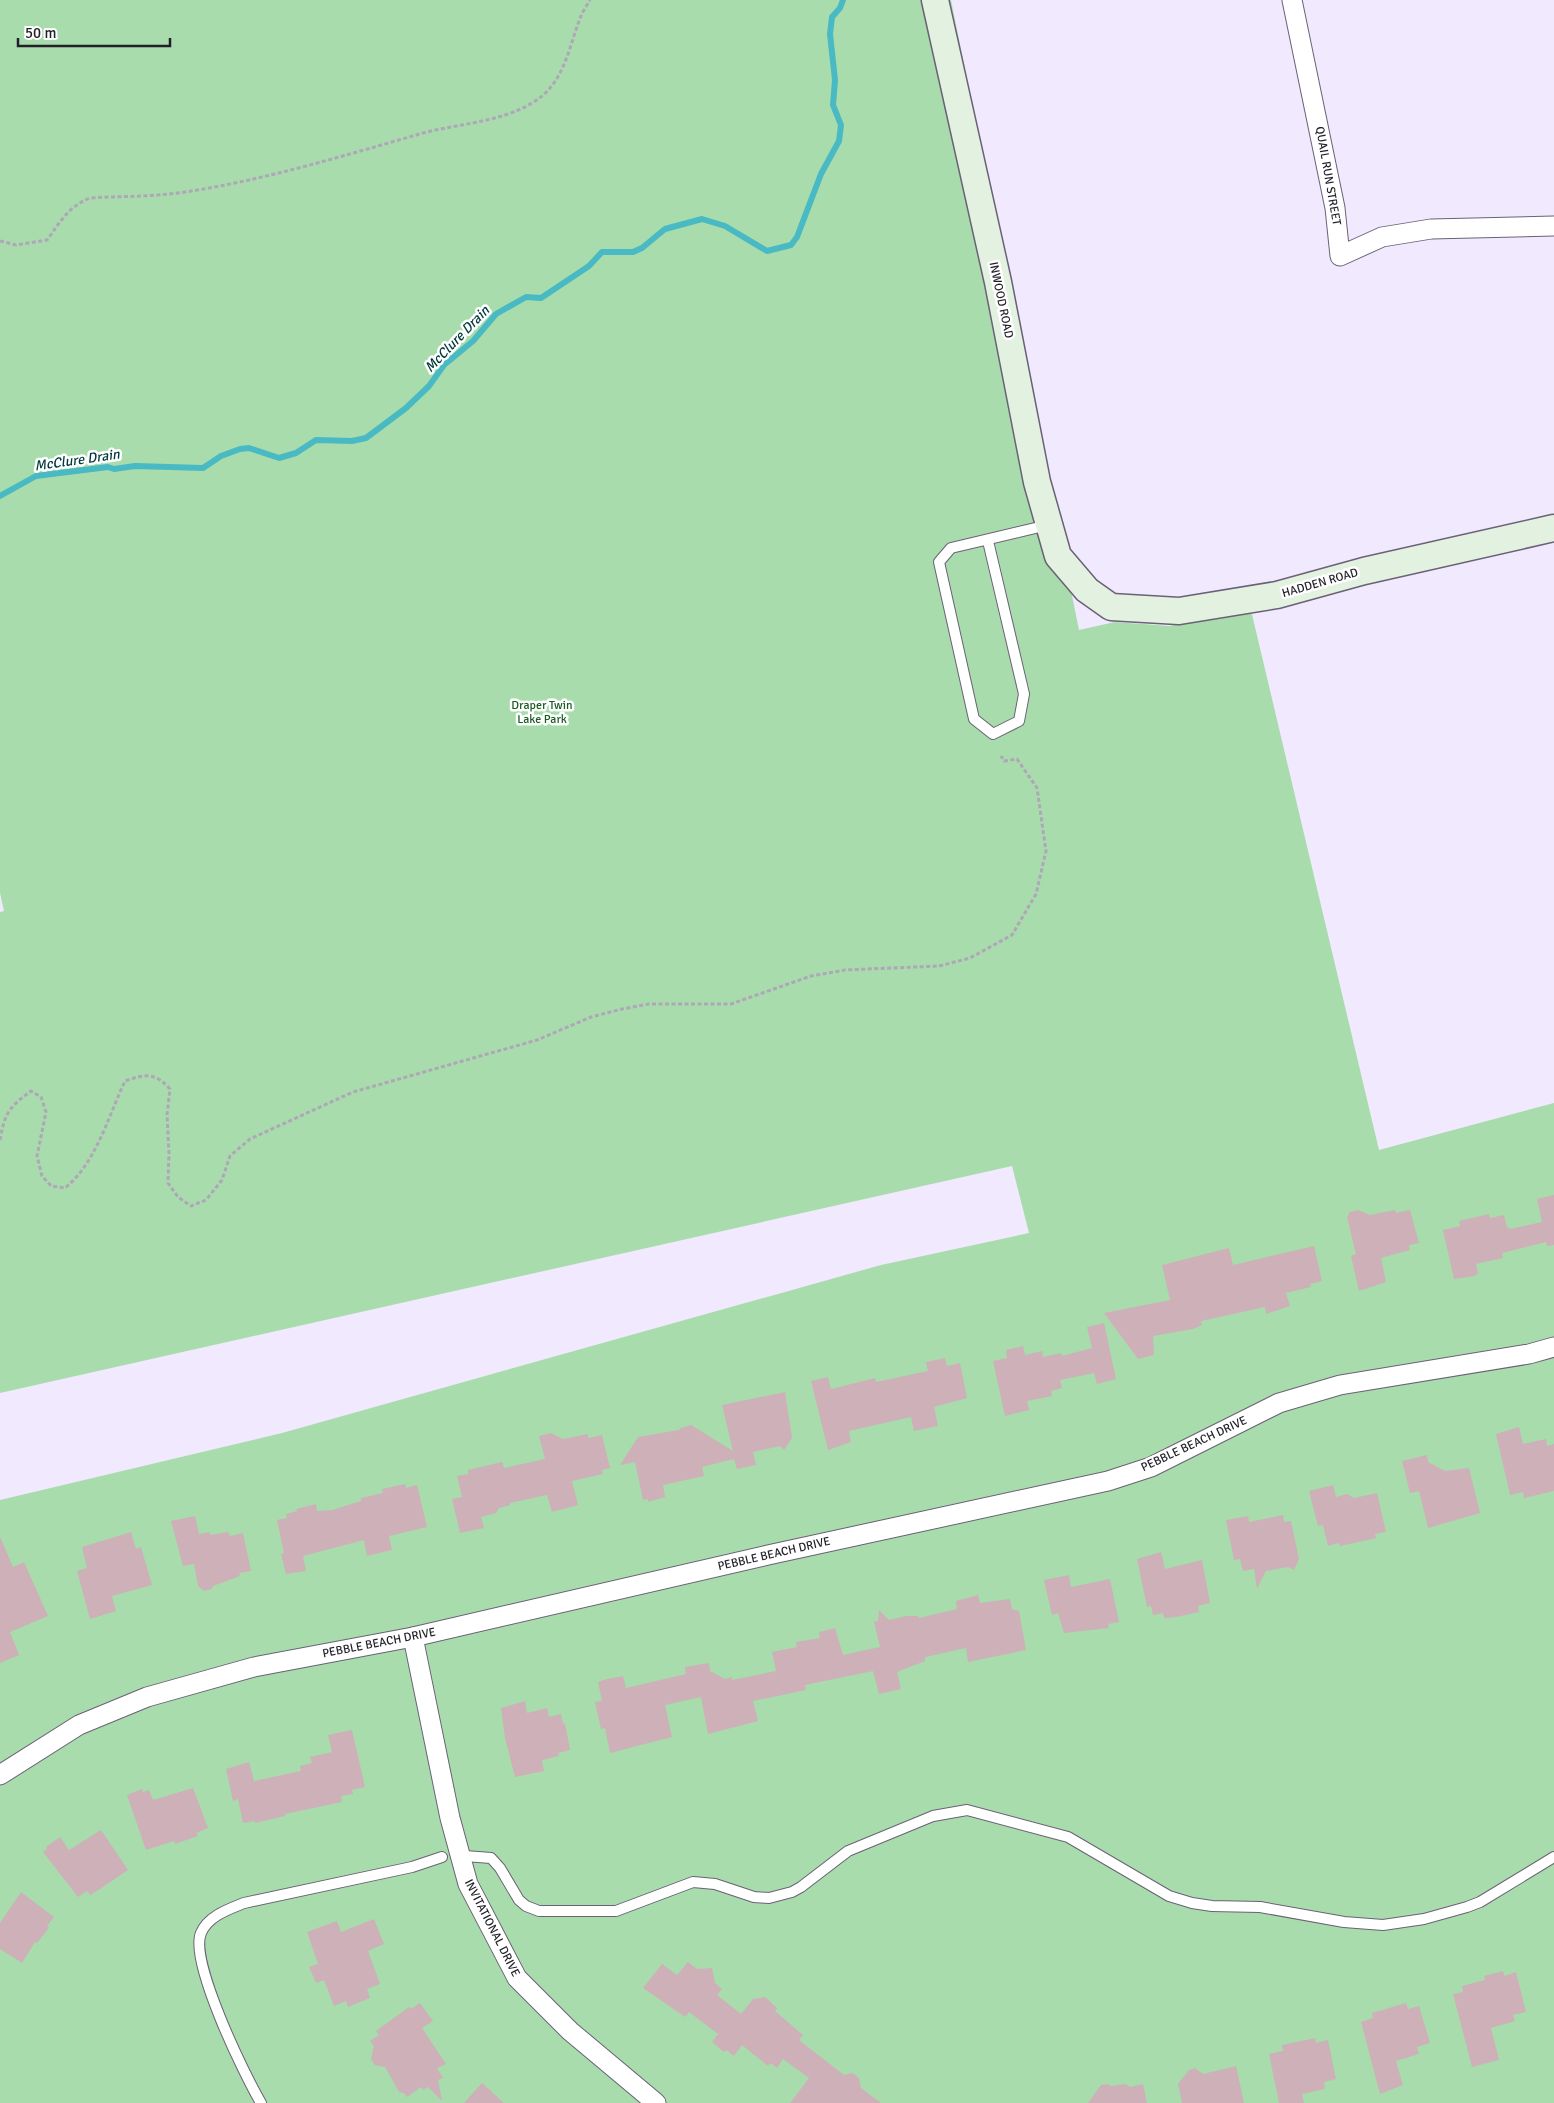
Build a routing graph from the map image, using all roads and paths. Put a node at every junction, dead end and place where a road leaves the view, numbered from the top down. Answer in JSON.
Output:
{"nodes":[{"id":1,"x":590,"y":0,"type":"edge"},
{"id":2,"x":935,"y":0,"type":"edge"},
{"id":3,"x":1292,"y":0,"type":"edge"},
{"id":4,"x":1554,"y":226,"type":"edge"},
{"id":5,"x":0,"y":241,"type":"edge"},
{"id":6,"x":1049,"y":525,"type":"junction"},
{"id":7,"x":1554,"y":528,"type":"edge"},
{"id":8,"x":988,"y":541,"type":"junction"},
{"id":9,"x":1087,"y":590,"type":"joint"},
{"id":10,"x":1001,"y":756,"type":"dead end"},
{"id":11,"x":0,"y":1140,"type":"edge"},
{"id":12,"x":1554,"y":1347,"type":"edge"},
{"id":13,"x":413,"y":1637,"type":"junction"},
{"id":14,"x":0,"y":1775,"type":"edge"},
{"id":15,"x":465,"y":1856,"type":"dead end"},
{"id":16,"x":442,"y":1857,"type":"dead end"},
{"id":17,"x":1554,"y":1857,"type":"edge"},
{"id":18,"x":261,"y":2103,"type":"edge"},
{"id":19,"x":656,"y":2103,"type":"edge"}],
"edges":[{"from":1,"to":5,"type":"path"},
{"from":2,"to":6,"type":"street","name":"INWOOD ROAD"},
{"from":3,"to":4,"type":"street","name":"QUAIL RUN STREET"},
{"from":6,"to":8,"type":"lane"},
{"from":6,"to":9,"type":"street","name":"INWOOD ROAD"},
{"from":7,"to":9,"type":"street","name":"HADDEN ROAD"},
{"from":8,"to":8,"type":"lane"},
{"from":10,"to":11,"type":"path"},
{"from":12,"to":13,"type":"street","name":"PEBBLE BEACH DRIVE"},
{"from":13,"to":14,"type":"street","name":"PEBBLE BEACH DRIVE"},
{"from":13,"to":19,"type":"street","name":"INVITATIONAL DRIVE"},
{"from":15,"to":17,"type":"lane"},
{"from":16,"to":18,"type":"lane"}]}
